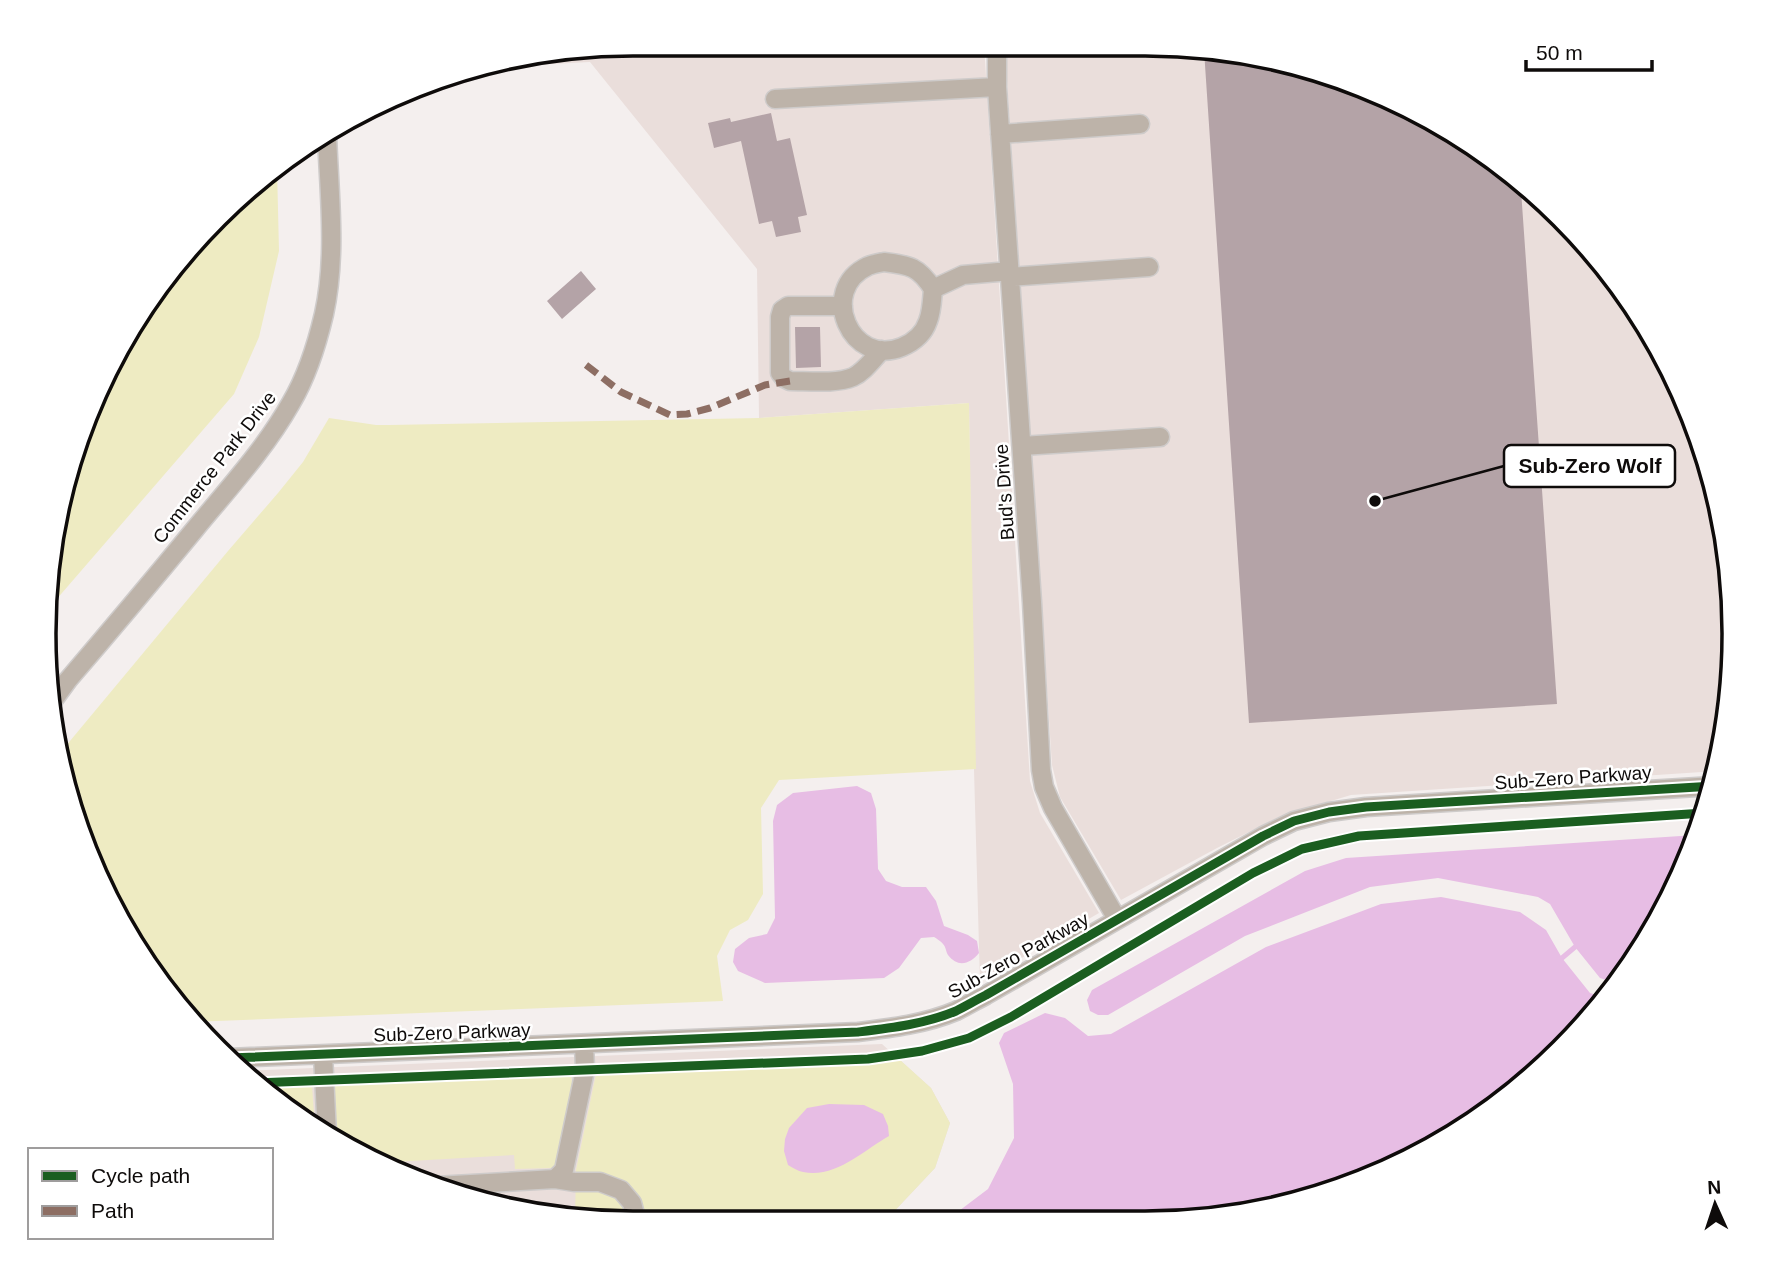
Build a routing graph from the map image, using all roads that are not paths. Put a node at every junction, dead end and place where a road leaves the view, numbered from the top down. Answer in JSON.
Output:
{"nodes":[{"id":1,"x":997,"y":56,"type":"edge"},
{"id":2,"x":997,"y":87,"type":"junction"},
{"id":3,"x":775,"y":99,"type":"dead end"},
{"id":4,"x":1140,"y":124,"type":"dead end"},
{"id":5,"x":1000,"y":134,"type":"junction"},
{"id":6,"x":327,"y":144,"type":"edge"},
{"id":7,"x":1149,"y":267,"type":"dead end"},
{"id":8,"x":1010,"y":274,"type":"junction"},
{"id":9,"x":933,"y":289,"type":"junction"},
{"id":10,"x":843,"y":306,"type":"junction"},
{"id":11,"x":882,"y":350,"type":"junction"},
{"id":12,"x":1160,"y":437,"type":"dead end"},
{"id":13,"x":1021,"y":446,"type":"junction"},
{"id":14,"x":59,"y":692,"type":"edge"},
{"id":15,"x":1701,"y":787,"type":"edge"},
{"id":16,"x":1117,"y":919,"type":"junction"},
{"id":17,"x":584,"y":1044,"type":"junction"},
{"id":18,"x":323,"y":1055,"type":"junction"},
{"id":19,"x":242,"y":1058,"type":"edge"},
{"id":20,"x":326,"y":1122,"type":"edge"},
{"id":21,"x":555,"y":1179,"type":"junction"},
{"id":22,"x":463,"y":1184,"type":"edge"},
{"id":23,"x":634,"y":1211,"type":"edge"}],
"edges":[{"from":1,"to":2,"type":"street","name":"Bud's Drive"},
{"from":2,"to":3,"type":"street"},
{"from":2,"to":5,"type":"street","name":"Bud's Drive"},
{"from":4,"to":5,"type":"street"},
{"from":5,"to":8,"type":"street","name":"Bud's Drive"},
{"from":6,"to":14,"type":"street","name":"Commerce Park Drive"},
{"from":7,"to":8,"type":"street"},
{"from":8,"to":9,"type":"street"},
{"from":8,"to":13,"type":"street","name":"Bud's Drive"},
{"from":9,"to":10,"type":"street"},
{"from":9,"to":11,"type":"street"},
{"from":10,"to":11,"type":"street"},
{"from":10,"to":11,"type":"street"},
{"from":12,"to":13,"type":"street"},
{"from":13,"to":16,"type":"street","name":"Bud's Drive"},
{"from":15,"to":16,"type":"street","name":"Sub-Zero Parkway"},
{"from":16,"to":17,"type":"street","name":"Sub-Zero Parkway"},
{"from":17,"to":18,"type":"street","name":"Sub-Zero Parkway"},
{"from":17,"to":21,"type":"street"},
{"from":18,"to":19,"type":"street","name":"Sub-Zero Parkway"},
{"from":18,"to":20,"type":"street"},
{"from":21,"to":22,"type":"street"},
{"from":21,"to":23,"type":"street"}]}
